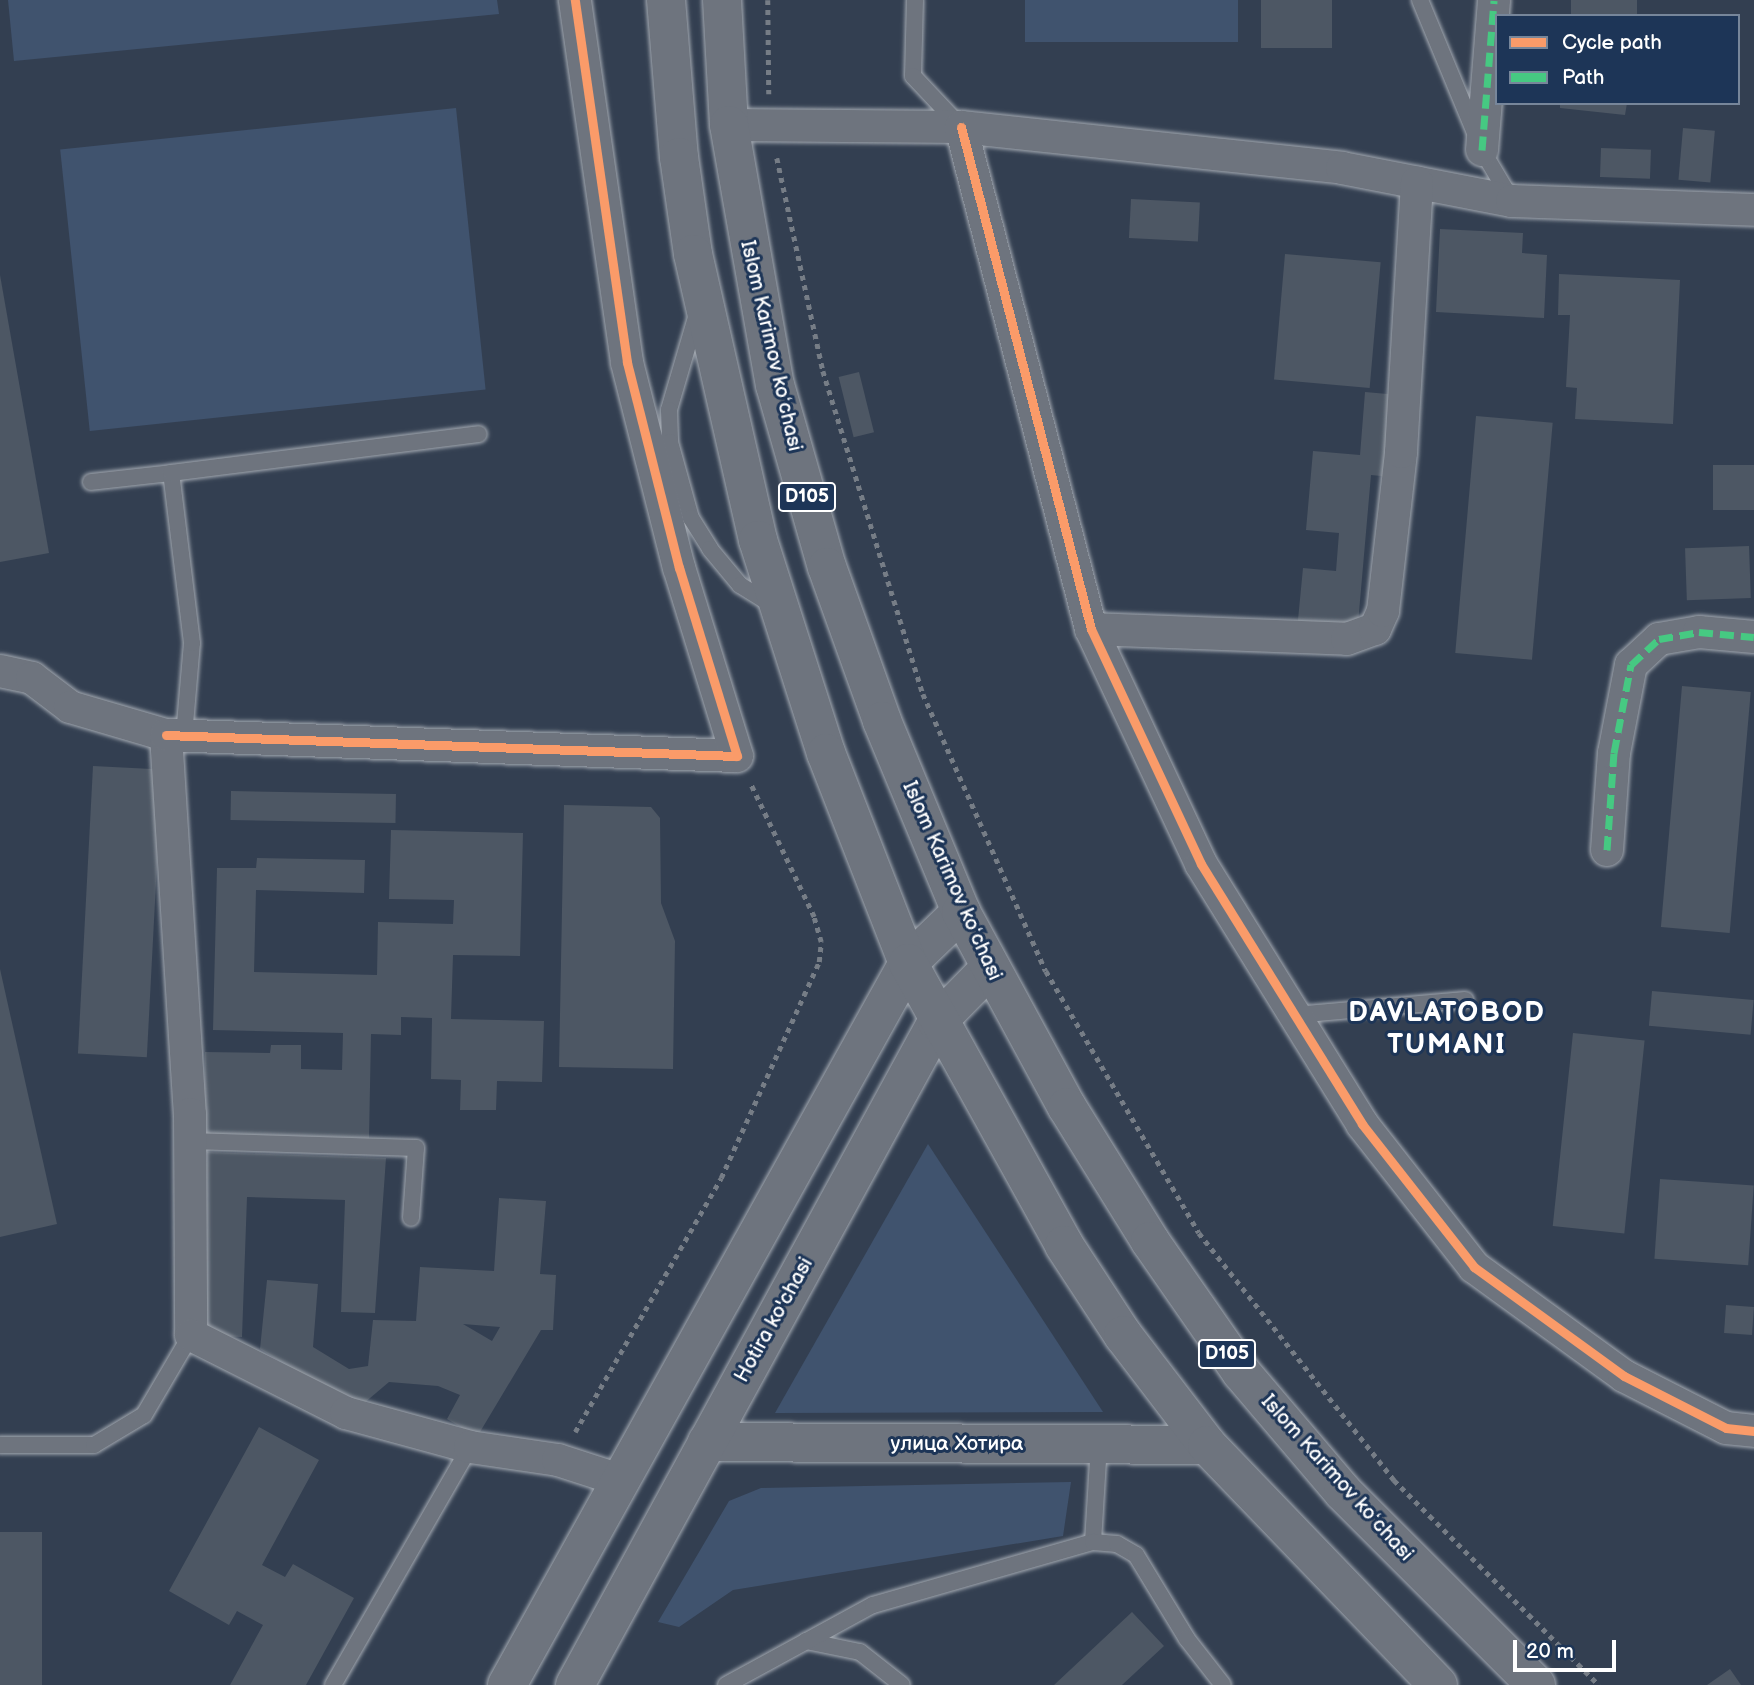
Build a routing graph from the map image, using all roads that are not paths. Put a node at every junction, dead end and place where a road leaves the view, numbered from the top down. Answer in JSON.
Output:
{"nodes":[{"id":1,"x":575,"y":0,"type":"edge"},
{"id":2,"x":666,"y":0,"type":"edge"},
{"id":3,"x":722,"y":0,"type":"edge"},
{"id":4,"x":915,"y":0,"type":"edge"},
{"id":5,"x":1420,"y":0,"type":"edge"},
{"id":6,"x":1494,"y":0,"type":"edge"},
{"id":7,"x":729,"y":125,"type":"junction"},
{"id":8,"x":961,"y":127,"type":"junction"},
{"id":9,"x":1482,"y":150,"type":"junction"},
{"id":10,"x":1418,"y":182,"type":"junction"},
{"id":11,"x":1513,"y":201,"type":"junction"},
{"id":12,"x":1754,"y":210,"type":"edge"},
{"id":13,"x":702,"y":301,"type":"junction"},
{"id":14,"x":479,"y":434,"type":"dead end"},
{"id":15,"x":171,"y":473,"type":"junction"},
{"id":16,"x":91,"y":482,"type":"dead end"},
{"id":17,"x":780,"y":609,"type":"junction"},
{"id":18,"x":1091,"y":629,"type":"junction"},
{"id":19,"x":1754,"y":638,"type":"edge"},
{"id":20,"x":0,"y":671,"type":"edge"},
{"id":21,"x":175,"y":735,"type":"junction"},
{"id":22,"x":1607,"y":850,"type":"dead end"},
{"id":23,"x":961,"y":912,"type":"junction"},
{"id":24,"x":908,"y":963,"type":"junction"},
{"id":25,"x":990,"y":968,"type":"junction"},
{"id":26,"x":1465,"y":1000,"type":"dead end"},
{"id":27,"x":1294,"y":1015,"type":"junction"},
{"id":28,"x":937,"y":1022,"type":"junction"},
{"id":29,"x":190,"y":1141,"type":"junction"},
{"id":30,"x":411,"y":1219,"type":"dead end"},
{"id":31,"x":191,"y":1335,"type":"junction"},
{"id":32,"x":1754,"y":1430,"type":"edge"},
{"id":33,"x":707,"y":1442,"type":"junction"},
{"id":34,"x":1099,"y":1444,"type":"junction"},
{"id":35,"x":0,"y":1445,"type":"edge"},
{"id":36,"x":1207,"y":1445,"type":"junction"},
{"id":37,"x":470,"y":1447,"type":"junction"},
{"id":38,"x":620,"y":1480,"type":"junction"},
{"id":39,"x":1093,"y":1542,"type":"junction"},
{"id":40,"x":806,"y":1641,"type":"junction"},
{"id":41,"x":333,"y":1685,"type":"edge"},
{"id":42,"x":507,"y":1685,"type":"edge"},
{"id":43,"x":575,"y":1685,"type":"edge"},
{"id":44,"x":726,"y":1685,"type":"edge"},
{"id":45,"x":902,"y":1685,"type":"edge"},
{"id":46,"x":1223,"y":1685,"type":"edge"},
{"id":47,"x":1438,"y":1685,"type":"edge"},
{"id":48,"x":1536,"y":1685,"type":"edge"}],
"edges":[{"from":1,"to":21,"type":"street"},
{"from":2,"to":13,"type":"main road","number":"D105"},
{"from":3,"to":7,"type":"main road","name":"Islom Karimov koʻchasi","number":"D105"},
{"from":4,"to":8,"type":"lane"},
{"from":5,"to":9,"type":"lane"},
{"from":6,"to":9,"type":"street"},
{"from":7,"to":8,"type":"street"},
{"from":7,"to":23,"type":"main road","name":"Islom Karimov koʻchasi","number":"D105"},
{"from":8,"to":10,"type":"street"},
{"from":8,"to":18,"type":"street"},
{"from":9,"to":11,"type":"lane"},
{"from":10,"to":11,"type":"street"},
{"from":10,"to":18,"type":"street"},
{"from":11,"to":12,"type":"street"},
{"from":13,"to":17,"type":"main road","number":"D105"},
{"from":13,"to":17,"type":"lane"},
{"from":14,"to":15,"type":"lane"},
{"from":15,"to":16,"type":"lane"},
{"from":15,"to":21,"type":"lane"},
{"from":17,"to":24,"type":"main road","number":"D105"},
{"from":18,"to":27,"type":"street"},
{"from":19,"to":22,"type":"street"},
{"from":20,"to":21,"type":"street"},
{"from":21,"to":29,"type":"street"},
{"from":23,"to":24,"type":"main road"},
{"from":23,"to":25,"type":"main road","name":"Islom Karimov koʻchasi","number":"D105"},
{"from":24,"to":28,"type":"main road","number":"D105"},
{"from":24,"to":38,"type":"main road"},
{"from":25,"to":28,"type":"main road","name":"Hotira ko'chasi"},
{"from":25,"to":48,"type":"main road","name":"Islom Karimov koʻchasi","number":"D105"},
{"from":26,"to":27,"type":"lane"},
{"from":27,"to":32,"type":"street"},
{"from":28,"to":33,"type":"main road","name":"Hotira ko'chasi"},
{"from":28,"to":36,"type":"main road","number":"D105"},
{"from":29,"to":30,"type":"lane"},
{"from":29,"to":31,"type":"street"},
{"from":31,"to":35,"type":"lane"},
{"from":31,"to":37,"type":"street"},
{"from":33,"to":34,"type":"main road","name":"улица Хотира"},
{"from":33,"to":43,"type":"main road","name":"Hotira ko'chasi"},
{"from":34,"to":36,"type":"main road","name":"улица Хотира"},
{"from":34,"to":39,"type":"lane"},
{"from":36,"to":47,"type":"main road","number":"D105"},
{"from":37,"to":38,"type":"street"},
{"from":37,"to":41,"type":"lane"},
{"from":38,"to":42,"type":"main road"},
{"from":39,"to":40,"type":"lane"},
{"from":39,"to":46,"type":"lane"},
{"from":40,"to":44,"type":"lane"},
{"from":40,"to":45,"type":"lane"}]}
